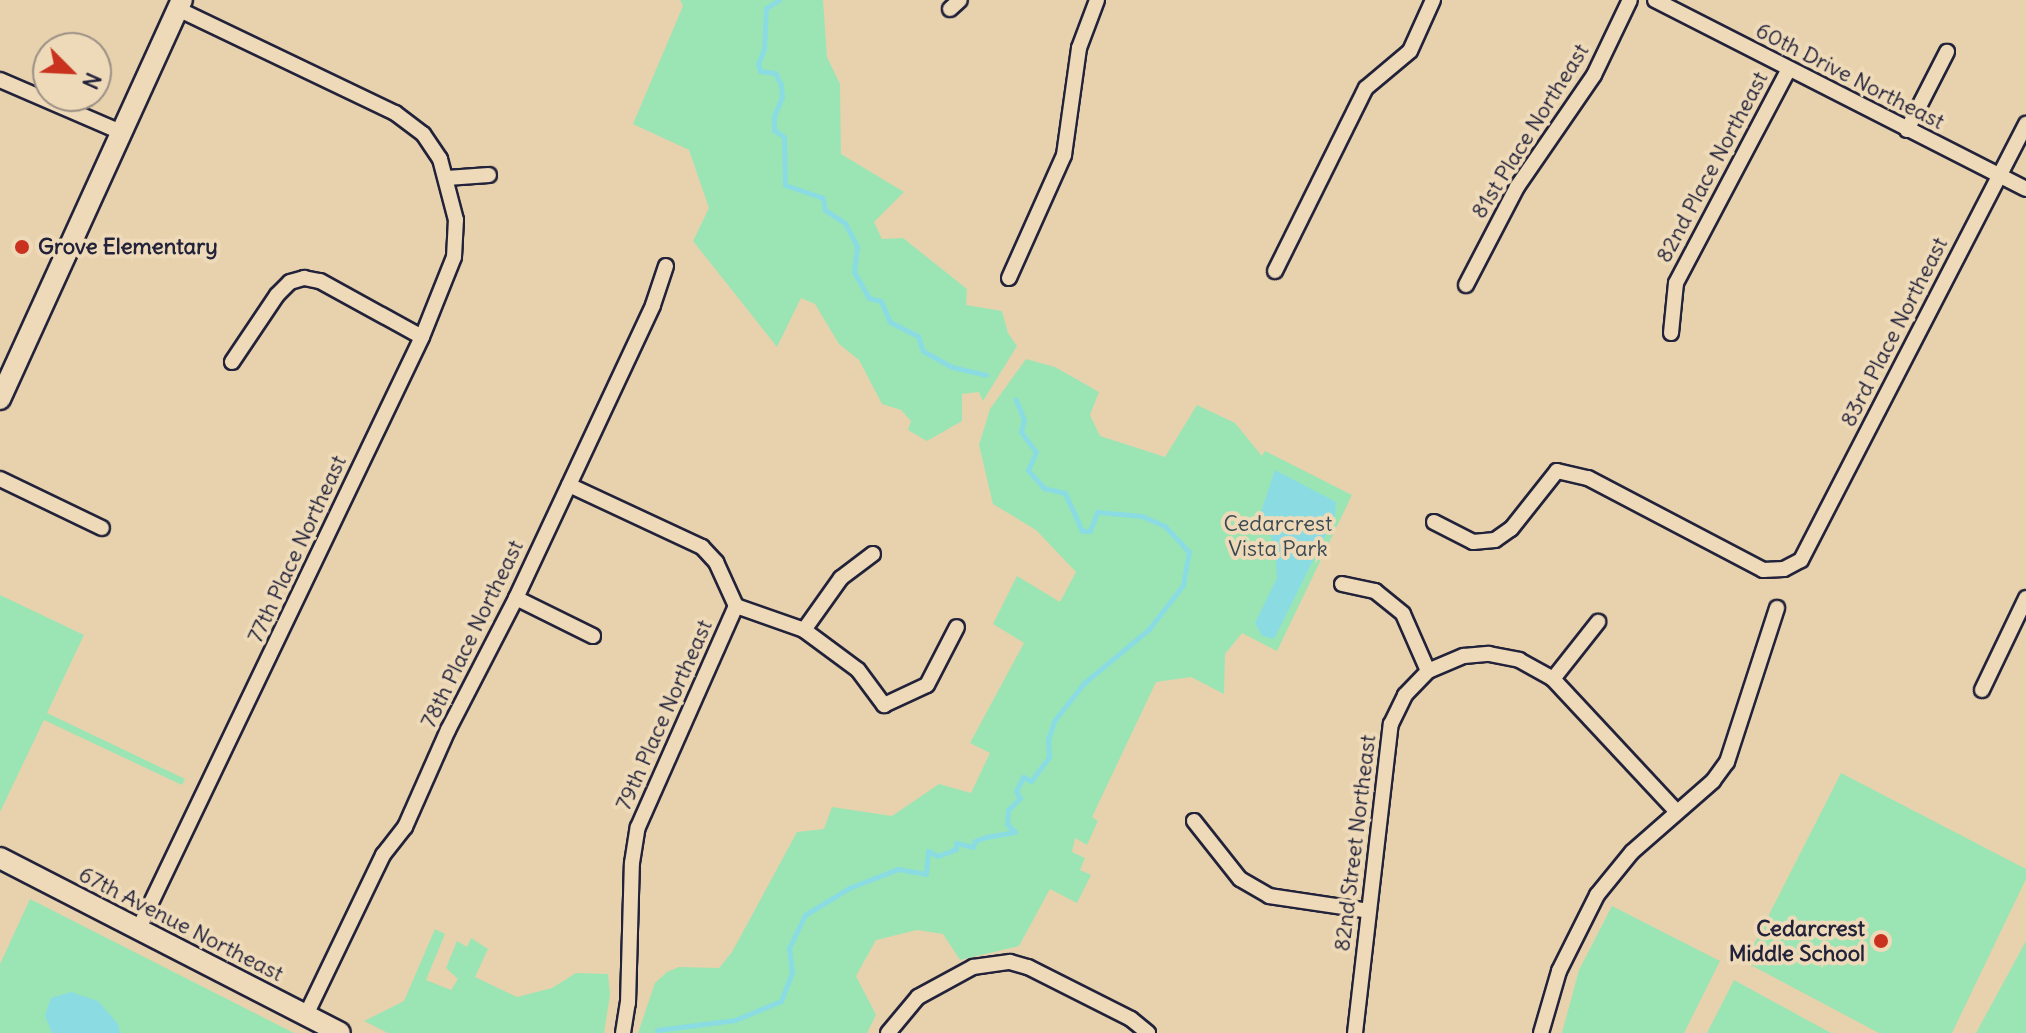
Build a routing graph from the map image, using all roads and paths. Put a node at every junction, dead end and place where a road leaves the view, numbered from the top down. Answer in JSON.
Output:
{"nodes":[{"id":1,"x":1097,"y":0,"type":"edge"},
{"id":2,"x":1433,"y":0,"type":"edge"},
{"id":3,"x":1630,"y":0,"type":"edge"},
{"id":4,"x":1655,"y":0,"type":"edge"},
{"id":5,"x":180,"y":4,"type":"edge"},
{"id":6,"x":1947,"y":52,"type":"dead end"},
{"id":7,"x":1789,"y":69,"type":"junction"},
{"id":8,"x":0,"y":80,"type":"edge"},
{"id":9,"x":2026,"y":124,"type":"edge"},
{"id":10,"x":1907,"y":130,"type":"junction"},
{"id":11,"x":121,"y":132,"type":"junction"},
{"id":12,"x":489,"y":175,"type":"dead end"},
{"id":13,"x":2000,"y":176,"type":"junction"},
{"id":14,"x":447,"y":178,"type":"junction"},
{"id":15,"x":2026,"y":189,"type":"edge"},
{"id":16,"x":666,"y":266,"type":"dead end"},
{"id":17,"x":1275,"y":271,"type":"dead end"},
{"id":18,"x":1009,"y":278,"type":"dead end"},
{"id":19,"x":1466,"y":285,"type":"dead end"},
{"id":20,"x":1671,"y":333,"type":"dead end"},
{"id":21,"x":422,"y":337,"type":"junction"},
{"id":22,"x":232,"y":362,"type":"dead end"},
{"id":23,"x":0,"y":399,"type":"edge"},
{"id":24,"x":0,"y":479,"type":"edge"},
{"id":25,"x":569,"y":485,"type":"junction"},
{"id":26,"x":1434,"y":522,"type":"dead end"},
{"id":27,"x":102,"y":528,"type":"dead end"},
{"id":28,"x":873,"y":554,"type":"dead end"},
{"id":29,"x":1342,"y":584,"type":"dead end"},
{"id":30,"x":516,"y":598,"type":"junction"},
{"id":31,"x":2026,"y":598,"type":"edge"},
{"id":32,"x":736,"y":606,"type":"junction"},
{"id":33,"x":1777,"y":608,"type":"dead end"},
{"id":34,"x":1598,"y":622,"type":"dead end"},
{"id":35,"x":957,"y":627,"type":"dead end"},
{"id":36,"x":804,"y":630,"type":"junction"},
{"id":37,"x":593,"y":636,"type":"dead end"},
{"id":38,"x":1428,"y":671,"type":"junction"},
{"id":39,"x":1553,"y":679,"type":"junction"},
{"id":40,"x":1982,"y":690,"type":"dead end"},
{"id":41,"x":1676,"y":811,"type":"junction"},
{"id":42,"x":1194,"y":821,"type":"dead end"},
{"id":43,"x":0,"y":858,"type":"edge"},
{"id":44,"x":1369,"y":911,"type":"junction"},
{"id":45,"x":138,"y":930,"type":"junction"},
{"id":46,"x":306,"y":1015,"type":"junction"},
{"id":47,"x":340,"y":1033,"type":"edge"},
{"id":48,"x":623,"y":1033,"type":"edge"},
{"id":49,"x":888,"y":1033,"type":"edge"},
{"id":50,"x":1148,"y":1033,"type":"edge"},
{"id":51,"x":1355,"y":1033,"type":"edge"},
{"id":52,"x":1541,"y":1033,"type":"edge"}],
"edges":[{"from":1,"to":18,"type":"street"},
{"from":2,"to":17,"type":"street"},
{"from":3,"to":19,"type":"street","name":"81st Place Northeast"},
{"from":4,"to":7,"type":"street","name":"60th Drive Northeast"},
{"from":5,"to":11,"type":"street"},
{"from":5,"to":14,"type":"street","name":"77th Place Northeast"},
{"from":6,"to":10,"type":"street"},
{"from":7,"to":10,"type":"street","name":"60th Drive Northeast"},
{"from":7,"to":20,"type":"street","name":"82nd Place Northeast"},
{"from":8,"to":11,"type":"street"},
{"from":9,"to":13,"type":"street","name":"83rd Place Northeast"},
{"from":10,"to":13,"type":"street","name":"60th Drive Northeast"},
{"from":11,"to":23,"type":"street"},
{"from":12,"to":14,"type":"street"},
{"from":13,"to":15,"type":"street","name":"60th Drive Northeast"},
{"from":13,"to":26,"type":"street","name":"83rd Place Northeast"},
{"from":14,"to":21,"type":"street","name":"77th Place Northeast"},
{"from":16,"to":25,"type":"street","name":"78th Place Northeast"},
{"from":21,"to":22,"type":"street"},
{"from":21,"to":45,"type":"street","name":"77th Place Northeast"},
{"from":24,"to":27,"type":"street"},
{"from":25,"to":30,"type":"street","name":"78th Place Northeast"},
{"from":25,"to":32,"type":"street"},
{"from":28,"to":36,"type":"street"},
{"from":29,"to":38,"type":"street"},
{"from":30,"to":37,"type":"street"},
{"from":30,"to":46,"type":"street","name":"78th Place Northeast"},
{"from":31,"to":40,"type":"street"},
{"from":32,"to":36,"type":"street"},
{"from":32,"to":48,"type":"street","name":"79th Place Northeast"},
{"from":33,"to":41,"type":"street"},
{"from":34,"to":39,"type":"street"},
{"from":35,"to":36,"type":"street"},
{"from":38,"to":39,"type":"street"},
{"from":38,"to":44,"type":"street","name":"82nd Street Northeast"},
{"from":39,"to":41,"type":"street"},
{"from":41,"to":52,"type":"street"},
{"from":42,"to":44,"type":"street"},
{"from":43,"to":45,"type":"street","name":"67th Avenue Northeast"},
{"from":44,"to":51,"type":"street","name":"82nd Street Northeast"},
{"from":45,"to":46,"type":"street","name":"67th Avenue Northeast"},
{"from":46,"to":47,"type":"street","name":"67th Avenue Northeast"},
{"from":49,"to":50,"type":"street"}]}
